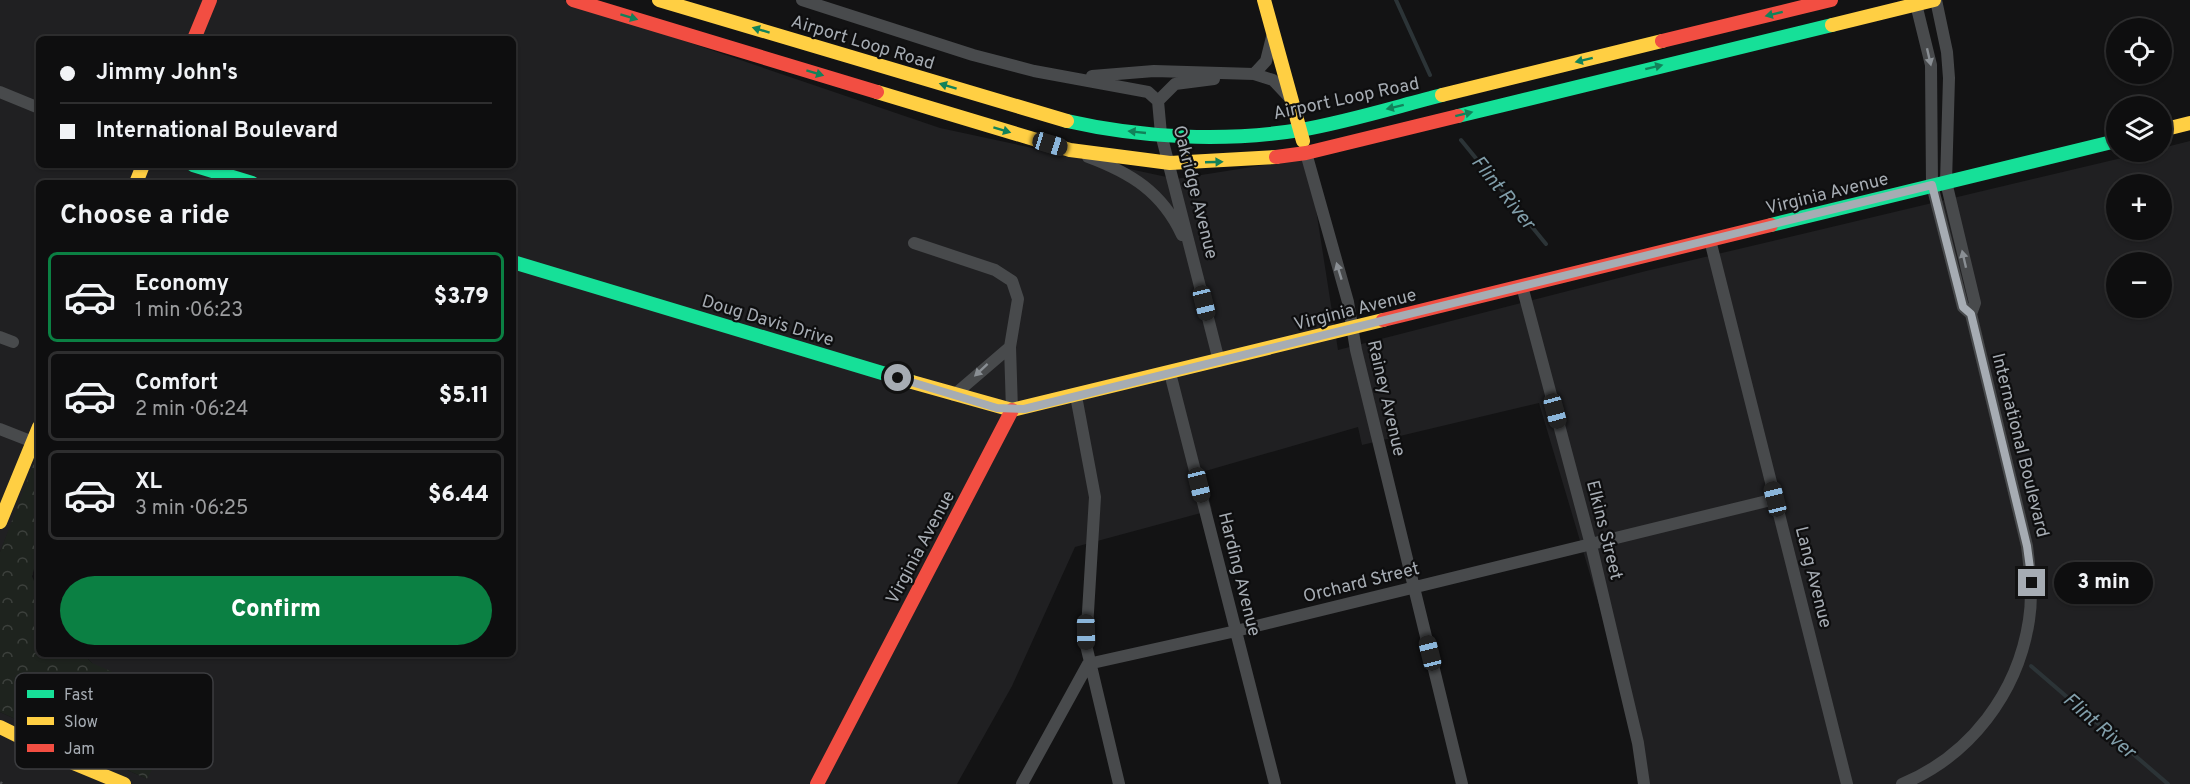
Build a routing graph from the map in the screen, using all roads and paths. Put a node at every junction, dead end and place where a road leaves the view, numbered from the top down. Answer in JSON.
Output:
{"nodes":[{"id":1,"x":210,"y":0,"type":"edge"},
{"id":2,"x":573,"y":0,"type":"edge"},
{"id":3,"x":659,"y":0,"type":"edge"},
{"id":4,"x":802,"y":0,"type":"edge"},
{"id":5,"x":1264,"y":0,"type":"edge"},
{"id":6,"x":1831,"y":0,"type":"edge"},
{"id":7,"x":1935,"y":0,"type":"edge"},
{"id":8,"x":1915,"y":2,"type":"edge"},
{"id":9,"x":1272,"y":31,"type":"junction"},
{"id":10,"x":195,"y":36,"type":"edge"},
{"id":11,"x":1254,"y":74,"type":"junction"},
{"id":12,"x":1076,"y":78,"type":"junction"},
{"id":13,"x":0,"y":92,"type":"edge"},
{"id":14,"x":1158,"y":101,"type":"junction"},
{"id":15,"x":1292,"y":103,"type":"junction"},
{"id":16,"x":36,"y":107,"type":"edge"},
{"id":17,"x":2190,"y":123,"type":"edge"},
{"id":18,"x":2172,"y":128,"type":"edge"},
{"id":19,"x":1300,"y":130,"type":"junction"},
{"id":20,"x":1161,"y":134,"type":"junction"},
{"id":21,"x":2106,"y":143,"type":"edge"},
{"id":22,"x":1070,"y":150,"type":"junction"},
{"id":23,"x":1306,"y":153,"type":"junction"},
{"id":24,"x":1170,"y":163,"type":"junction"},
{"id":25,"x":203,"y":168,"type":"edge"},
{"id":26,"x":242,"y":180,"type":"edge"},
{"id":27,"x":1946,"y":182,"type":"junction"},
{"id":28,"x":1932,"y":185,"type":"junction"},
{"id":29,"x":1710,"y":240,"type":"junction"},
{"id":30,"x":914,"y":243,"type":"dead end"},
{"id":31,"x":1194,"y":262,"type":"junction"},
{"id":32,"x":516,"y":263,"type":"edge"},
{"id":33,"x":1522,"y":286,"type":"junction"},
{"id":34,"x":1971,"y":314,"type":"junction"},
{"id":35,"x":1353,"y":328,"type":"junction"},
{"id":36,"x":0,"y":337,"type":"edge"},
{"id":37,"x":13,"y":342,"type":"dead end"},
{"id":38,"x":1010,"y":347,"type":"junction"},
{"id":39,"x":1219,"y":361,"type":"junction"},
{"id":40,"x":1170,"y":373,"type":"junction"},
{"id":41,"x":954,"y":395,"type":"junction"},
{"id":42,"x":1076,"y":396,"type":"junction"},
{"id":43,"x":1012,"y":410,"type":"junction"},
{"id":44,"x":0,"y":429,"type":"edge"},
{"id":45,"x":36,"y":434,"type":"edge"},
{"id":46,"x":33,"y":442,"type":"junction"},
{"id":47,"x":1775,"y":499,"type":"junction"},
{"id":48,"x":0,"y":522,"type":"edge"},
{"id":49,"x":1591,"y":544,"type":"junction"},
{"id":50,"x":1413,"y":588,"type":"junction"},
{"id":51,"x":1236,"y":632,"type":"junction"},
{"id":52,"x":1089,"y":664,"type":"junction"},
{"id":53,"x":0,"y":727,"type":"edge"},
{"id":54,"x":15,"y":734,"type":"edge"},
{"id":55,"x":88,"y":769,"type":"edge"},
{"id":56,"x":1459,"y":780,"type":"edge"},
{"id":57,"x":124,"y":784,"type":"edge"},
{"id":58,"x":817,"y":784,"type":"edge"},
{"id":59,"x":1022,"y":784,"type":"edge"},
{"id":60,"x":1119,"y":784,"type":"edge"},
{"id":61,"x":1275,"y":784,"type":"edge"},
{"id":62,"x":1644,"y":784,"type":"edge"},
{"id":63,"x":1847,"y":784,"type":"edge"},
{"id":64,"x":1902,"y":784,"type":"edge"}],
"edges":[{"from":1,"to":10,"type":"main road"},
{"from":2,"to":22,"type":"main road","one_way":true},
{"from":20,"to":3,"type":"main road","name":"Airport Loop Road","one_way":true},
{"from":4,"to":12,"type":"street"},
{"from":5,"to":9,"type":"main road","name":"Rainey Avenue"},
{"from":6,"to":19,"type":"main road","name":"Airport Loop Road","one_way":true},
{"from":7,"to":8,"type":"main road"},
{"from":7,"to":27,"type":"street","name":"International Boulevard"},
{"from":23,"to":8,"type":"main road","one_way":true},
{"from":8,"to":28,"type":"street","name":"International Boulevard","one_way":true},
{"from":9,"to":11,"type":"street"},
{"from":9,"to":15,"type":"main road","name":"Rainey Avenue"},
{"from":11,"to":12,"type":"street"},
{"from":11,"to":14,"type":"street"},
{"from":11,"to":15,"type":"street"},
{"from":12,"to":14,"type":"street"},
{"from":13,"to":16,"type":"street"},
{"from":14,"to":20,"type":"street","name":"Oakridge Avenue"},
{"from":15,"to":19,"type":"main road","name":"Rainey Avenue"},
{"from":17,"to":18,"type":"main road"},
{"from":19,"to":20,"type":"main road","name":"Airport Loop Road"},
{"from":19,"to":23,"type":"main road","name":"Rainey Avenue"},
{"from":20,"to":24,"type":"street","name":"Oakridge Avenue"},
{"from":21,"to":27,"type":"main road","name":"Virginia Avenue"},
{"from":22,"to":24,"type":"main road"},
{"from":22,"to":31,"type":"street"},
{"from":24,"to":23,"type":"main road","one_way":true},
{"from":35,"to":23,"type":"street","name":"Rainey Avenue","one_way":true},
{"from":24,"to":31,"type":"street","name":"Oakridge Avenue"},
{"from":25,"to":26,"type":"main road"},
{"from":27,"to":28,"type":"main road","name":"Virginia Avenue"},
{"from":34,"to":27,"type":"street","name":"International Boulevard","one_way":true},
{"from":28,"to":29,"type":"main road","name":"Virginia Avenue"},
{"from":28,"to":34,"type":"street","name":"International Boulevard"},
{"from":29,"to":33,"type":"main road","name":"Virginia Avenue"},
{"from":29,"to":47,"type":"street","name":"Lang Avenue"},
{"from":30,"to":38,"type":"street"},
{"from":31,"to":39,"type":"street","name":"Oakridge Avenue"},
{"from":32,"to":41,"type":"main road","name":"Doug Davis Drive"},
{"from":33,"to":35,"type":"main road","name":"Virginia Avenue"},
{"from":33,"to":49,"type":"street","name":"Elkins Street"},
{"from":34,"to":64,"type":"street","name":"International Boulevard"},
{"from":35,"to":39,"type":"main road","name":"Virginia Avenue"},
{"from":35,"to":50,"type":"street","name":"Rainey Avenue"},
{"from":36,"to":37,"type":"street"},
{"from":38,"to":41,"type":"street","one_way":true},
{"from":38,"to":43,"type":"street"},
{"from":39,"to":40,"type":"main road","name":"Virginia Avenue"},
{"from":40,"to":42,"type":"main road","name":"Virginia Avenue"},
{"from":40,"to":51,"type":"street","name":"Harding Avenue"},
{"from":41,"to":43,"type":"main road","name":"Doug Davis Drive"},
{"from":42,"to":43,"type":"main road","name":"Virginia Avenue"},
{"from":42,"to":52,"type":"street"},
{"from":43,"to":58,"type":"main road","name":"Virginia Avenue"},
{"from":44,"to":46,"type":"street"},
{"from":45,"to":46,"type":"main road"},
{"from":46,"to":48,"type":"main road"},
{"from":47,"to":49,"type":"street","name":"Orchard Street"},
{"from":47,"to":63,"type":"street","name":"Lang Avenue"},
{"from":49,"to":50,"type":"street","name":"Orchard Street"},
{"from":49,"to":62,"type":"street","name":"Elkins Street"},
{"from":50,"to":51,"type":"street","name":"Orchard Street"},
{"from":50,"to":56,"type":"street","name":"Rainey Avenue"},
{"from":51,"to":52,"type":"street","name":"Orchard Street"},
{"from":51,"to":61,"type":"street","name":"Harding Avenue"},
{"from":52,"to":59,"type":"street"},
{"from":52,"to":60,"type":"street"},
{"from":53,"to":54,"type":"main road"},
{"from":55,"to":57,"type":"main road"}]}
